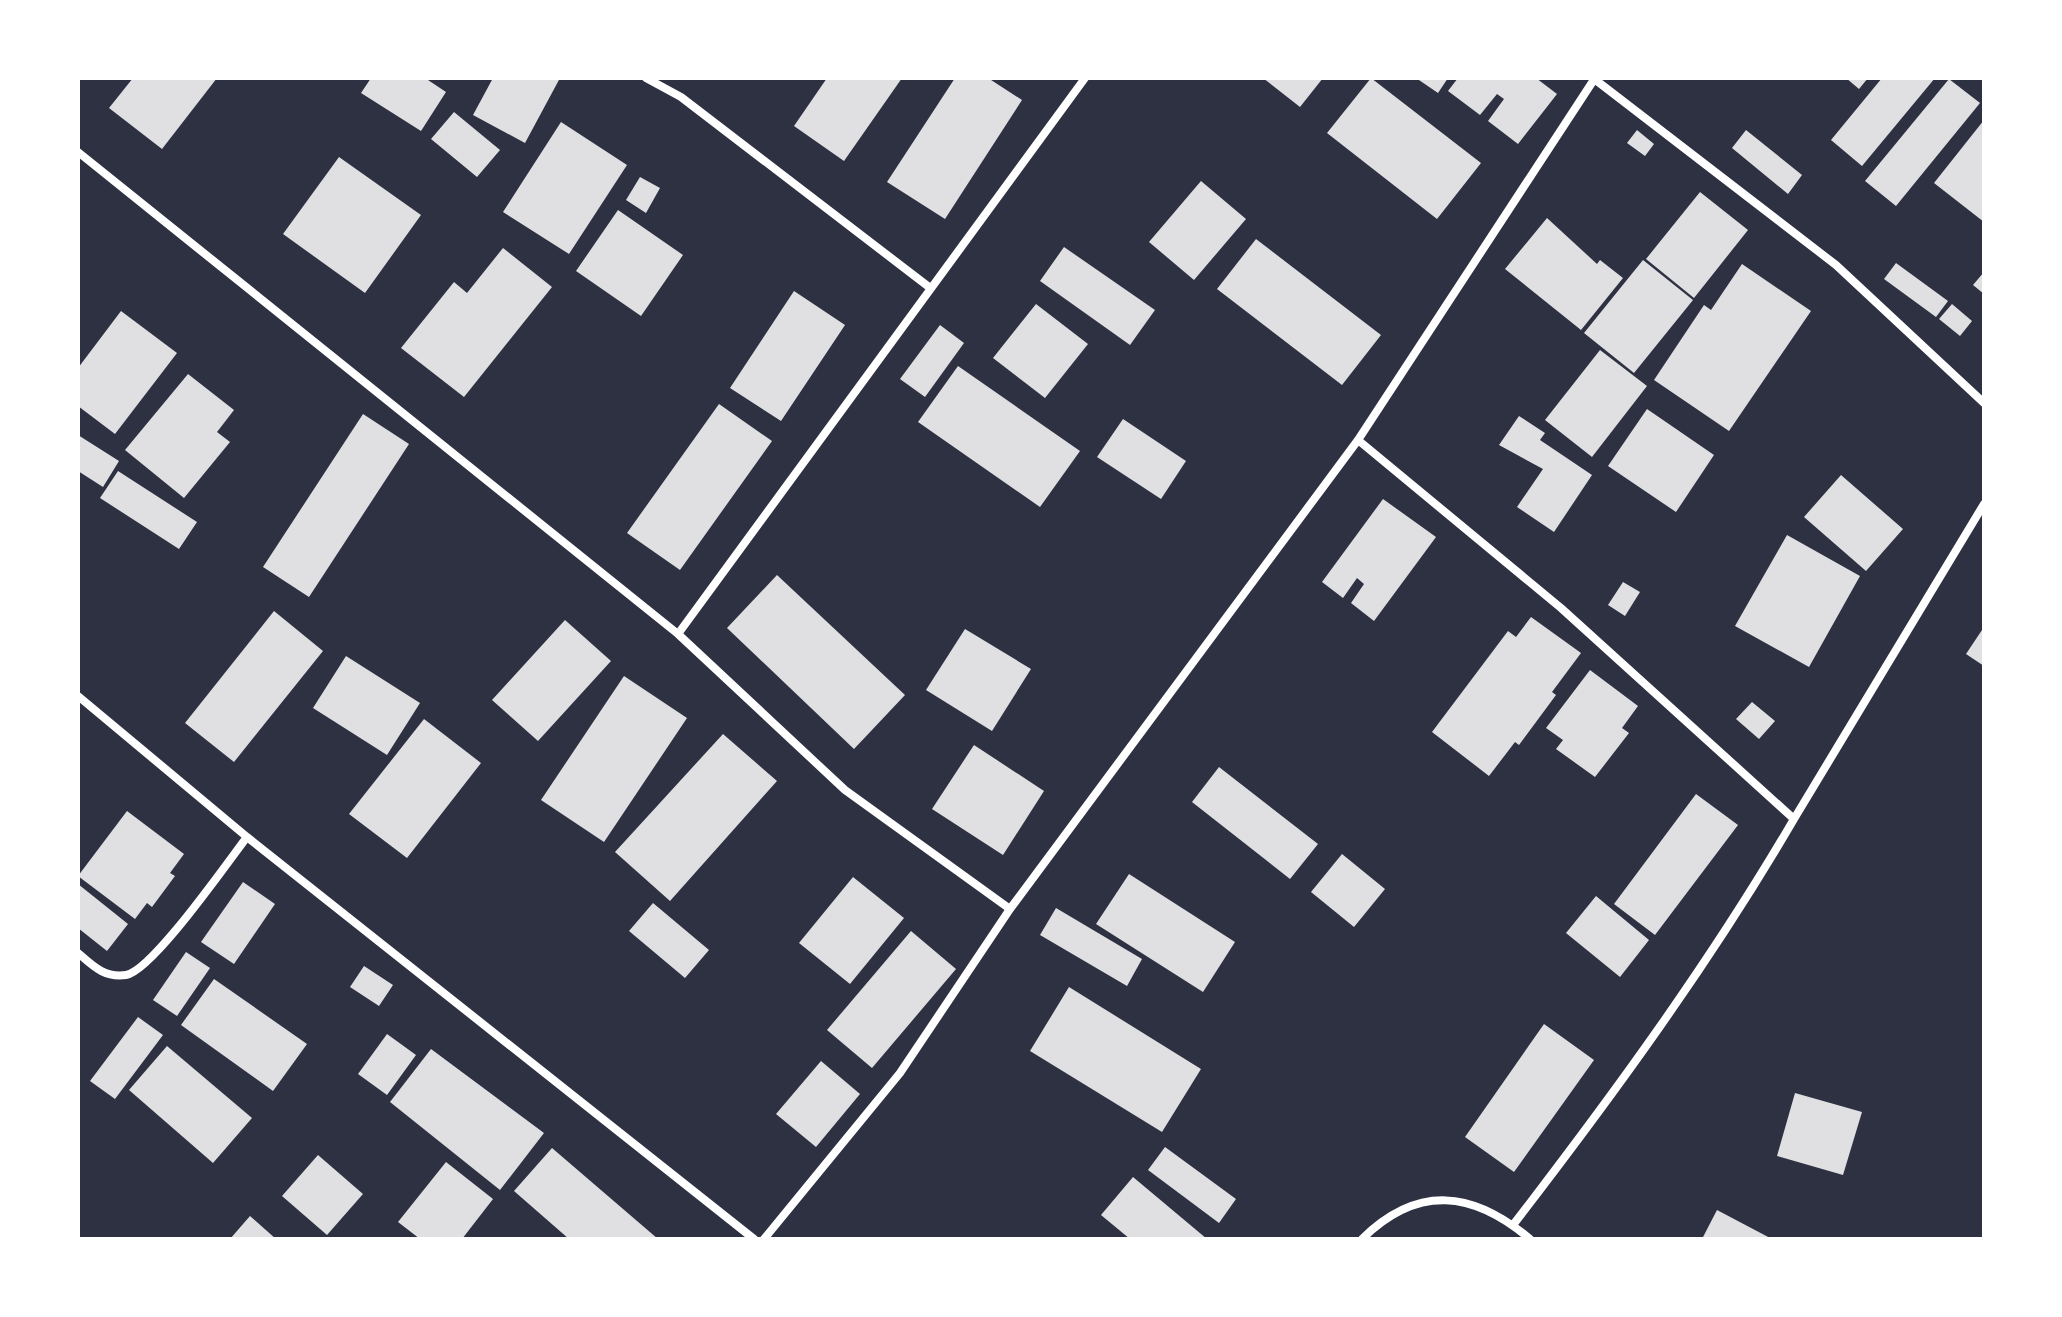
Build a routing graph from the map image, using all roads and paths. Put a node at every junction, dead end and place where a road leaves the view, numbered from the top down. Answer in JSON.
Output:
{"nodes":[{"id":1,"x":646,"y":78,"type":"edge"},
{"id":2,"x":1085,"y":78,"type":"edge"},
{"id":3,"x":1594,"y":78,"type":"edge"},
{"id":4,"x":78,"y":152,"type":"edge"},
{"id":5,"x":929,"y":287,"type":"junction"},
{"id":6,"x":1984,"y":403,"type":"edge"},
{"id":7,"x":1358,"y":440,"type":"junction"},
{"id":8,"x":1984,"y":504,"type":"edge"},
{"id":9,"x":678,"y":634,"type":"junction"},
{"id":10,"x":78,"y":696,"type":"edge"},
{"id":11,"x":1794,"y":819,"type":"junction"},
{"id":12,"x":247,"y":837,"type":"junction"},
{"id":13,"x":1010,"y":909,"type":"junction"},
{"id":14,"x":78,"y":953,"type":"edge"},
{"id":15,"x":1513,"y":1225,"type":"junction"},
{"id":16,"x":754,"y":1239,"type":"edge"},
{"id":17,"x":764,"y":1239,"type":"edge"},
{"id":18,"x":1362,"y":1239,"type":"edge"},
{"id":19,"x":1530,"y":1239,"type":"edge"}],
"edges":[{"from":1,"to":5,"type":"street"},
{"from":2,"to":5,"type":"street"},
{"from":3,"to":6,"type":"street"},
{"from":3,"to":7,"type":"street"},
{"from":4,"to":9,"type":"street"},
{"from":5,"to":9,"type":"street"},
{"from":7,"to":11,"type":"street"},
{"from":7,"to":13,"type":"street"},
{"from":8,"to":11,"type":"street"},
{"from":9,"to":13,"type":"street"},
{"from":10,"to":12,"type":"street"},
{"from":11,"to":15,"type":"street"},
{"from":12,"to":14,"type":"street"},
{"from":12,"to":16,"type":"street"},
{"from":13,"to":17,"type":"street"},
{"from":15,"to":18,"type":"street"},
{"from":15,"to":19,"type":"street"}]}
